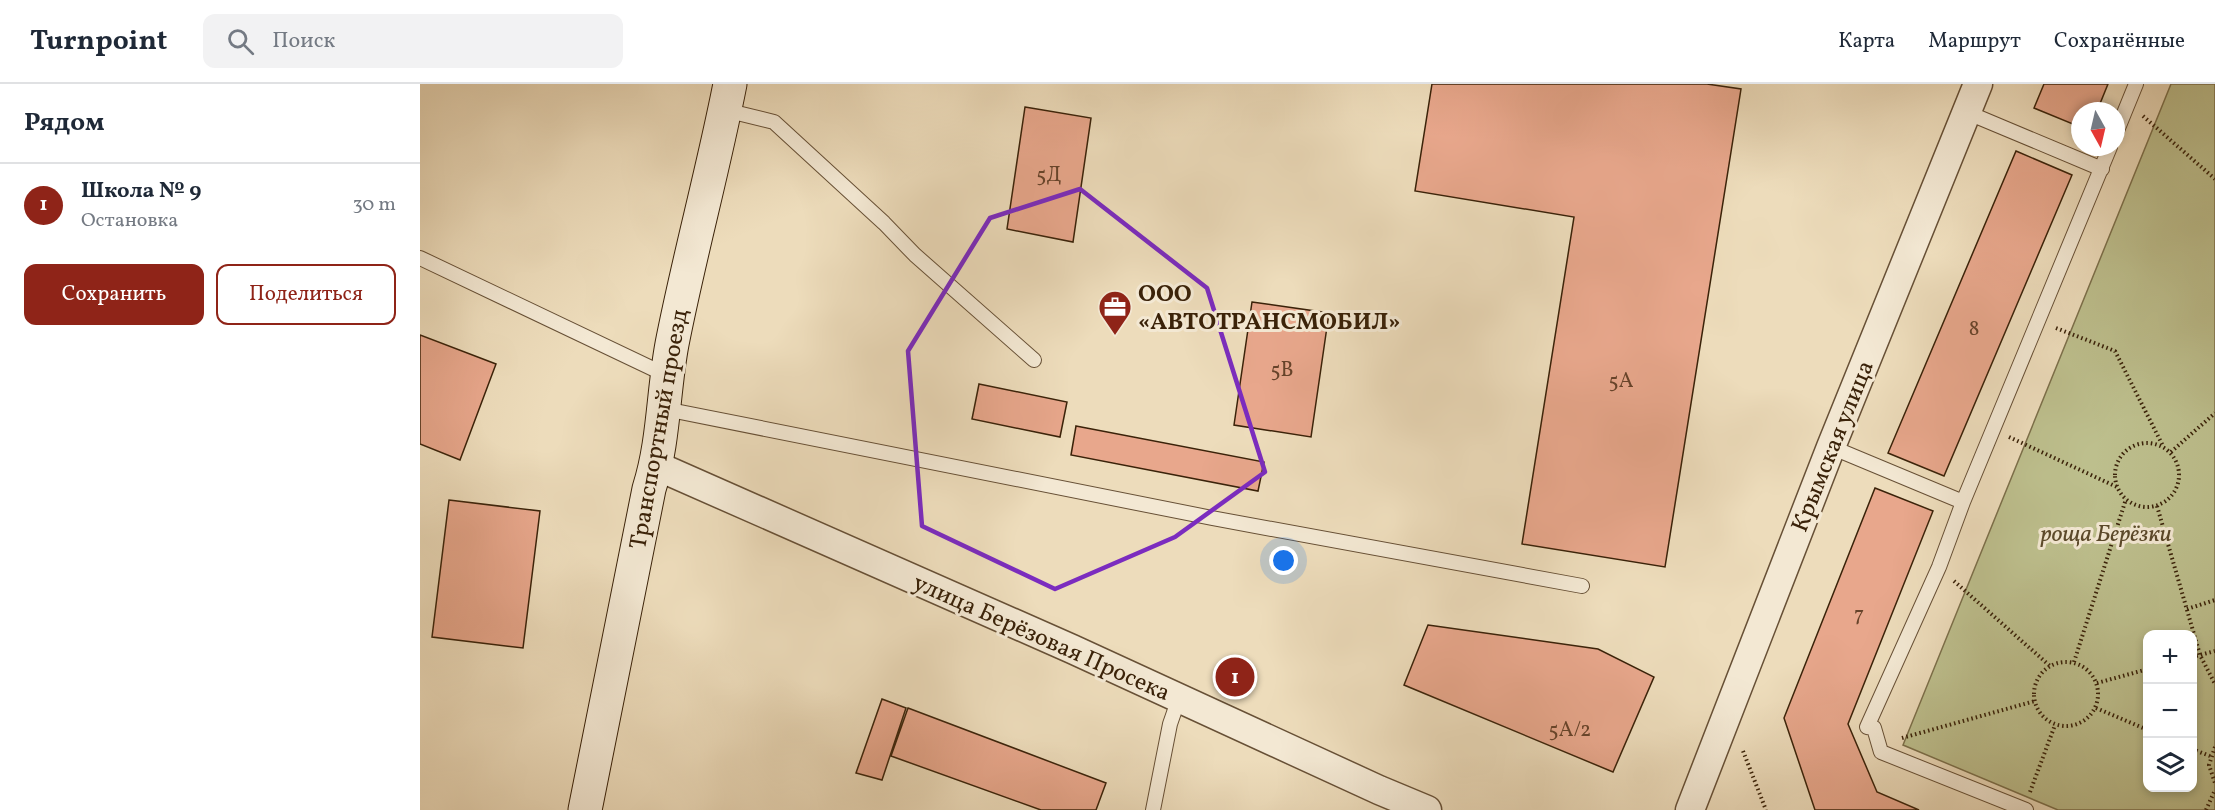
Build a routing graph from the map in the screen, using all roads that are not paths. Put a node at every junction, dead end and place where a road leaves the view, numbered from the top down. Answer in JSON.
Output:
{"nodes":[{"id":1,"x":1978,"y":84,"type":"edge"},
{"id":2,"x":2136,"y":84,"type":"edge"},
{"id":3,"x":727,"y":97,"type":"edge"},
{"id":4,"x":2125,"y":110,"type":"edge"},
{"id":5,"x":1966,"y":112,"type":"junction"},
{"id":6,"x":2107,"y":156,"type":"edge"},
{"id":7,"x":2102,"y":169,"type":"junction"},
{"id":8,"x":420,"y":258,"type":"edge"},
{"id":9,"x":1034,"y":360,"type":"dead end"},
{"id":10,"x":666,"y":375,"type":"junction"},
{"id":11,"x":665,"y":409,"type":"junction"},
{"id":12,"x":1831,"y":447,"type":"junction"},
{"id":13,"x":657,"y":466,"type":"junction"},
{"id":14,"x":1963,"y":502,"type":"junction"},
{"id":15,"x":1582,"y":586,"type":"dead end"},
{"id":16,"x":1179,"y":698,"type":"junction"},
{"id":17,"x":2025,"y":809,"type":"edge"},
{"id":18,"x":585,"y":810,"type":"edge"},
{"id":19,"x":1153,"y":810,"type":"edge"},
{"id":20,"x":1426,"y":810,"type":"edge"},
{"id":21,"x":1690,"y":810,"type":"edge"}],
"edges":[{"from":1,"to":5,"type":"street","name":"Крымская улица"},
{"from":2,"to":4,"type":"lane"},
{"from":3,"to":9,"type":"lane"},
{"from":3,"to":10,"type":"main road","name":"Транспортный проезд"},
{"from":5,"to":7,"type":"lane"},
{"from":5,"to":12,"type":"street","name":"Крымская улица"},
{"from":6,"to":7,"type":"lane"},
{"from":7,"to":14,"type":"lane"},
{"from":8,"to":10,"type":"lane"},
{"from":10,"to":11,"type":"main road","name":"Транспортный проезд"},
{"from":11,"to":13,"type":"main road","name":"Транспортный проезд"},
{"from":11,"to":15,"type":"lane"},
{"from":12,"to":14,"type":"lane"},
{"from":12,"to":21,"type":"street","name":"Крымская улица"},
{"from":13,"to":16,"type":"street","name":"улица Берёзовая Просека"},
{"from":13,"to":18,"type":"main road","name":"Транспортный проезд"},
{"from":14,"to":17,"type":"lane"},
{"from":16,"to":19,"type":"lane"},
{"from":16,"to":20,"type":"street","name":"улица Берёзовая Просека"}]}
